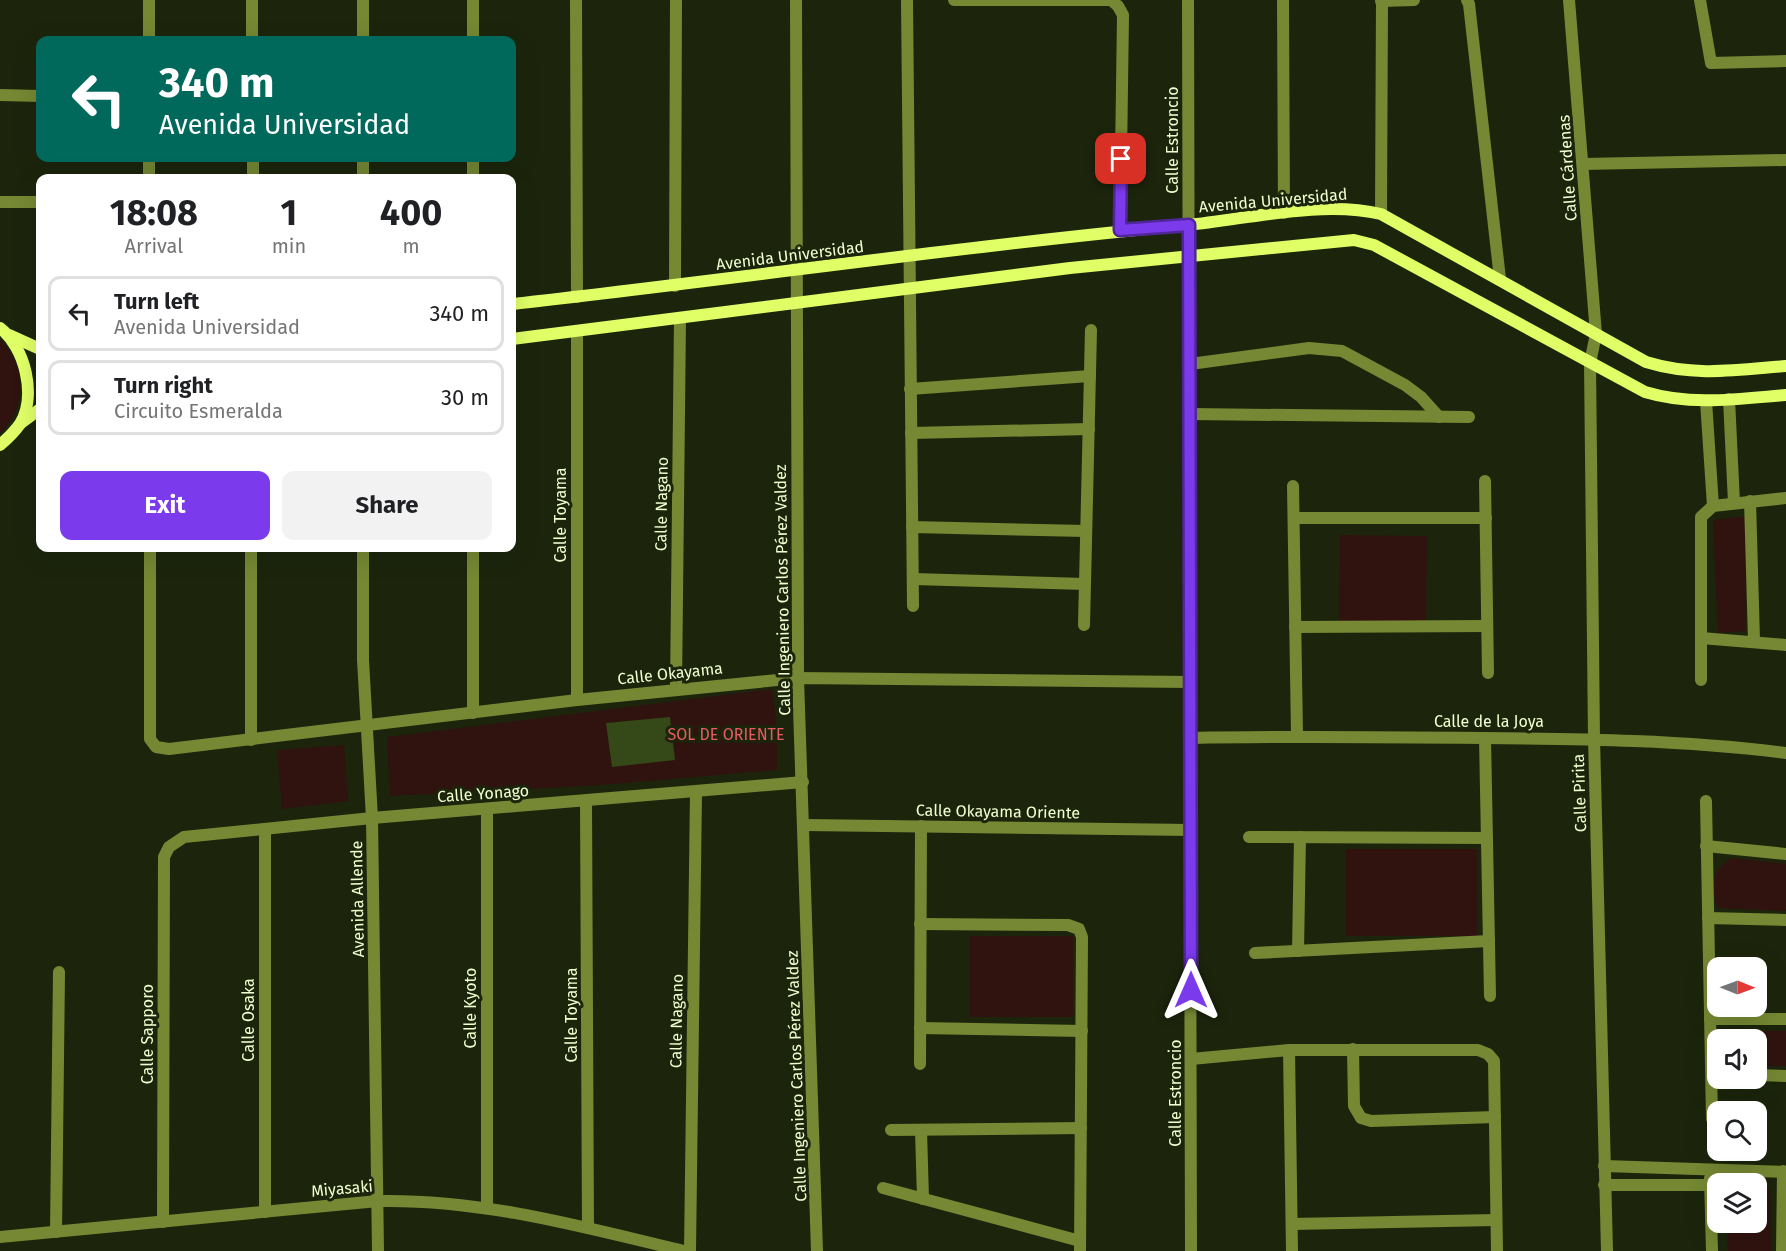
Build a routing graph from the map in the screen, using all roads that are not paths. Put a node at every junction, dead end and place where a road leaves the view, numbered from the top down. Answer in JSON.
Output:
{"nodes":[{"id":1,"x":149,"y":0,"type":"edge"},
{"id":2,"x":252,"y":0,"type":"edge"},
{"id":3,"x":363,"y":0,"type":"edge"},
{"id":4,"x":473,"y":0,"type":"edge"},
{"id":5,"x":576,"y":0,"type":"edge"},
{"id":6,"x":676,"y":0,"type":"edge"},
{"id":7,"x":796,"y":0,"type":"edge"},
{"id":8,"x":907,"y":0,"type":"edge"},
{"id":9,"x":954,"y":0,"type":"edge"},
{"id":10,"x":1188,"y":0,"type":"edge"},
{"id":11,"x":1283,"y":0,"type":"edge"},
{"id":12,"x":1414,"y":0,"type":"edge"},
{"id":13,"x":1467,"y":0,"type":"edge"},
{"id":14,"x":1569,"y":0,"type":"edge"},
{"id":15,"x":1700,"y":0,"type":"edge"},
{"id":16,"x":1382,"y":1,"type":"edge"},
{"id":17,"x":149,"y":36,"type":"edge"},
{"id":18,"x":252,"y":36,"type":"edge"},
{"id":19,"x":363,"y":36,"type":"edge"},
{"id":20,"x":473,"y":36,"type":"edge"},
{"id":21,"x":1786,"y":61,"type":"edge"},
{"id":22,"x":0,"y":95,"type":"edge"},
{"id":23,"x":36,"y":96,"type":"edge"},
{"id":24,"x":1786,"y":160,"type":"edge"},
{"id":25,"x":1583,"y":164,"type":"junction"},
{"id":26,"x":0,"y":201,"type":"edge"},
{"id":27,"x":36,"y":202,"type":"edge"},
{"id":28,"x":1284,"y":213,"type":"junction"},
{"id":29,"x":1381,"y":214,"type":"junction"},
{"id":30,"x":1189,"y":225,"type":"junction"},
{"id":31,"x":1120,"y":230,"type":"junction"},
{"id":32,"x":1189,"y":256,"type":"junction"},
{"id":33,"x":908,"y":257,"type":"junction"},
{"id":34,"x":796,"y":271,"type":"junction"},
{"id":35,"x":1500,"y":279,"type":"junction"},
{"id":36,"x":675,"y":286,"type":"junction"},
{"id":37,"x":908,"y":288,"type":"junction"},
{"id":38,"x":577,"y":297,"type":"junction"},
{"id":39,"x":516,"y":304,"type":"edge"},
{"id":40,"x":796,"y":305,"type":"junction"},
{"id":41,"x":680,"y":319,"type":"junction"},
{"id":42,"x":1092,"y":330,"type":"dead end"},
{"id":43,"x":4,"y":331,"type":"edge"},
{"id":44,"x":577,"y":331,"type":"junction"},
{"id":45,"x":1596,"y":334,"type":"junction"},
{"id":46,"x":516,"y":339,"type":"edge"},
{"id":47,"x":36,"y":347,"type":"edge"},
{"id":48,"x":1590,"y":363,"type":"junction"},
{"id":49,"x":1190,"y":364,"type":"junction"},
{"id":50,"x":1786,"y":366,"type":"edge"},
{"id":51,"x":1090,"y":376,"type":"junction"},
{"id":52,"x":910,"y":389,"type":"junction"},
{"id":53,"x":1786,"y":395,"type":"edge"},
{"id":54,"x":1729,"y":399,"type":"junction"},
{"id":55,"x":1706,"y":401,"type":"junction"},
{"id":56,"x":36,"y":412,"type":"edge"},
{"id":57,"x":1190,"y":414,"type":"junction"},
{"id":58,"x":1439,"y":417,"type":"junction"},
{"id":59,"x":1469,"y":417,"type":"dead end"},
{"id":60,"x":21,"y":423,"type":"junction"},
{"id":61,"x":1089,"y":429,"type":"junction"},
{"id":62,"x":911,"y":433,"type":"junction"},
{"id":63,"x":0,"y":445,"type":"edge"},
{"id":64,"x":1485,"y":481,"type":"dead end"},
{"id":65,"x":1293,"y":486,"type":"dead end"},
{"id":66,"x":1786,"y":498,"type":"edge"},
{"id":67,"x":1750,"y":501,"type":"junction"},
{"id":68,"x":1734,"y":503,"type":"junction"},
{"id":69,"x":1713,"y":506,"type":"junction"},
{"id":70,"x":1294,"y":518,"type":"junction"},
{"id":71,"x":1486,"y":518,"type":"junction"},
{"id":72,"x":912,"y":527,"type":"junction"},
{"id":73,"x":1086,"y":531,"type":"junction"},
{"id":74,"x":150,"y":552,"type":"edge"},
{"id":75,"x":251,"y":552,"type":"edge"},
{"id":76,"x":363,"y":552,"type":"edge"},
{"id":77,"x":473,"y":552,"type":"edge"},
{"id":78,"x":913,"y":579,"type":"junction"},
{"id":79,"x":1085,"y":585,"type":"junction"},
{"id":80,"x":913,"y":606,"type":"dead end"},
{"id":81,"x":1084,"y":626,"type":"dead end"},
{"id":82,"x":1487,"y":626,"type":"junction"},
{"id":83,"x":1295,"y":627,"type":"junction"},
{"id":84,"x":1701,"y":638,"type":"junction"},
{"id":85,"x":1754,"y":640,"type":"junction"},
{"id":86,"x":1786,"y":645,"type":"edge"},
{"id":87,"x":1488,"y":674,"type":"dead end"},
{"id":88,"x":798,"y":678,"type":"junction"},
{"id":89,"x":1701,"y":680,"type":"dead end"},
{"id":90,"x":1190,"y":682,"type":"junction"},
{"id":91,"x":676,"y":688,"type":"junction"},
{"id":92,"x":576,"y":700,"type":"junction"},
{"id":93,"x":473,"y":713,"type":"junction"},
{"id":94,"x":367,"y":726,"type":"junction"},
{"id":95,"x":1297,"y":735,"type":"junction"},
{"id":96,"x":1191,"y":738,"type":"junction"},
{"id":97,"x":1485,"y":738,"type":"junction"},
{"id":98,"x":1594,"y":738,"type":"junction"},
{"id":99,"x":251,"y":740,"type":"junction"},
{"id":100,"x":1786,"y":753,"type":"edge"},
{"id":101,"x":803,"y":782,"type":"junction"},
{"id":102,"x":696,"y":792,"type":"junction"},
{"id":103,"x":586,"y":801,"type":"junction"},
{"id":104,"x":1706,"y":801,"type":"dead end"},
{"id":105,"x":487,"y":809,"type":"junction"},
{"id":106,"x":372,"y":818,"type":"junction"},
{"id":107,"x":805,"y":825,"type":"junction"},
{"id":108,"x":921,"y":826,"type":"junction"},
{"id":109,"x":265,"y":829,"type":"junction"},
{"id":110,"x":1191,"y":830,"type":"junction"},
{"id":111,"x":1249,"y":837,"type":"dead end"},
{"id":112,"x":1300,"y":837,"type":"junction"},
{"id":113,"x":1487,"y":838,"type":"junction"},
{"id":114,"x":1706,"y":846,"type":"junction"},
{"id":115,"x":169,"y":847,"type":"joint"},
{"id":116,"x":1786,"y":851,"type":"edge"},
{"id":117,"x":1708,"y":918,"type":"junction"},
{"id":118,"x":1786,"y":920,"type":"edge"},
{"id":119,"x":920,"y":924,"type":"junction"},
{"id":120,"x":1489,"y":941,"type":"junction"},
{"id":121,"x":1298,"y":951,"type":"junction"},
{"id":122,"x":1255,"y":953,"type":"dead end"},
{"id":123,"x":59,"y":972,"type":"dead end"},
{"id":124,"x":1490,"y":996,"type":"dead end"},
{"id":125,"x":1710,"y":1019,"type":"junction"},
{"id":126,"x":1786,"y":1019,"type":"edge"},
{"id":127,"x":920,"y":1028,"type":"junction"},
{"id":128,"x":1711,"y":1029,"type":"edge"},
{"id":129,"x":1082,"y":1031,"type":"junction"},
{"id":130,"x":1353,"y":1049,"type":"junction"},
{"id":131,"x":1289,"y":1050,"type":"junction"},
{"id":132,"x":1191,"y":1059,"type":"junction"},
{"id":133,"x":920,"y":1064,"type":"dead end"},
{"id":134,"x":1767,"y":1075,"type":"edge"},
{"id":135,"x":1786,"y":1076,"type":"edge"},
{"id":136,"x":1495,"y":1117,"type":"junction"},
{"id":137,"x":1081,"y":1128,"type":"junction"},
{"id":138,"x":891,"y":1130,"type":"dead end"},
{"id":139,"x":921,"y":1130,"type":"junction"},
{"id":140,"x":1604,"y":1166,"type":"junction"},
{"id":141,"x":1710,"y":1170,"type":"joint"},
{"id":142,"x":1785,"y":1172,"type":"edge"},
{"id":143,"x":1605,"y":1185,"type":"junction"},
{"id":144,"x":1707,"y":1185,"type":"edge"},
{"id":145,"x":883,"y":1188,"type":"dead end"},
{"id":146,"x":923,"y":1199,"type":"junction"},
{"id":147,"x":378,"y":1202,"type":"junction"},
{"id":148,"x":487,"y":1207,"type":"junction"},
{"id":149,"x":265,"y":1212,"type":"junction"},
{"id":150,"x":1496,"y":1220,"type":"junction"},
{"id":151,"x":163,"y":1222,"type":"junction"},
{"id":152,"x":1292,"y":1224,"type":"junction"},
{"id":153,"x":588,"y":1228,"type":"junction"},
{"id":154,"x":56,"y":1232,"type":"junction"},
{"id":155,"x":1711,"y":1233,"type":"edge"},
{"id":156,"x":0,"y":1237,"type":"edge"},
{"id":157,"x":1080,"y":1246,"type":"edge"},
{"id":158,"x":378,"y":1251,"type":"edge"},
{"id":159,"x":684,"y":1251,"type":"edge"},
{"id":160,"x":690,"y":1251,"type":"edge"},
{"id":161,"x":817,"y":1251,"type":"edge"},
{"id":162,"x":1191,"y":1251,"type":"edge"},
{"id":163,"x":1292,"y":1251,"type":"edge"},
{"id":164,"x":1497,"y":1251,"type":"edge"},
{"id":165,"x":1606,"y":1251,"type":"edge"},
{"id":166,"x":1712,"y":1251,"type":"edge"},
{"id":167,"x":1782,"y":1251,"type":"edge"}],
"edges":[{"from":1,"to":17,"type":"street"},
{"from":2,"to":18,"type":"street"},
{"from":3,"to":19,"type":"street"},
{"from":4,"to":20,"type":"street"},
{"from":5,"to":38,"type":"street"},
{"from":6,"to":36,"type":"street"},
{"from":7,"to":34,"type":"street","name":"Calle Ingeniero Carlos Pérez Valdez"},
{"from":8,"to":33,"type":"street"},
{"from":9,"to":31,"type":"street"},
{"from":10,"to":30,"type":"street","name":"Calle Estroncio"},
{"from":11,"to":28,"type":"street"},
{"from":12,"to":16,"type":"street"},
{"from":13,"to":35,"type":"street"},
{"from":14,"to":25,"type":"street","name":"Calle Cárdenas"},
{"from":15,"to":21,"type":"street"},
{"from":16,"to":29,"type":"street"},
{"from":22,"to":23,"type":"street"},
{"from":24,"to":25,"type":"street"},
{"from":25,"to":45,"type":"street","name":"Calle Cárdenas"},
{"from":26,"to":27,"type":"street"},
{"from":28,"to":29,"type":"main road","name":"Avenida Universidad"},
{"from":28,"to":30,"type":"main road","name":"Avenida Universidad"},
{"from":29,"to":35,"type":"main road","name":"Avenida Universidad"},
{"from":30,"to":31,"type":"main road","name":"Avenida Universidad"},
{"from":30,"to":32,"type":"street","name":"Calle Estroncio"},
{"from":31,"to":33,"type":"main road","name":"Avenida Universidad"},
{"from":32,"to":37,"type":"main road"},
{"from":32,"to":48,"type":"main road"},
{"from":32,"to":49,"type":"street","name":"Calle Estroncio"},
{"from":33,"to":34,"type":"main road","name":"Avenida Universidad"},
{"from":33,"to":37,"type":"street"},
{"from":34,"to":36,"type":"main road","name":"Avenida Universidad"},
{"from":34,"to":40,"type":"street","name":"Calle Ingeniero Carlos Pérez Valdez"},
{"from":35,"to":45,"type":"main road","name":"Avenida Universidad"},
{"from":36,"to":38,"type":"main road","name":"Avenida Universidad"},
{"from":37,"to":40,"type":"main road"},
{"from":37,"to":52,"type":"street"},
{"from":38,"to":39,"type":"main road","name":"Avenida Universidad"},
{"from":40,"to":41,"type":"main road"},
{"from":40,"to":88,"type":"street","name":"Calle Ingeniero Carlos Pérez Valdez"},
{"from":41,"to":44,"type":"main road"},
{"from":41,"to":91,"type":"street","name":"Calle Nagano"},
{"from":42,"to":51,"type":"street"},
{"from":43,"to":47,"type":"main road"},
{"from":43,"to":60,"type":"main road"},
{"from":44,"to":46,"type":"main road"},
{"from":44,"to":92,"type":"street","name":"Calle Toyama"},
{"from":45,"to":48,"type":"street","name":"Calle Pirita"},
{"from":45,"to":50,"type":"main road","name":"Avenida Universidad"},
{"from":48,"to":55,"type":"main road"},
{"from":48,"to":98,"type":"street","name":"Calle Pirita"},
{"from":49,"to":57,"type":"street","name":"Calle Estroncio"},
{"from":49,"to":58,"type":"street"},
{"from":51,"to":52,"type":"street"},
{"from":51,"to":61,"type":"street"},
{"from":52,"to":62,"type":"street"},
{"from":53,"to":54,"type":"main road"},
{"from":54,"to":55,"type":"main road"},
{"from":54,"to":68,"type":"street"},
{"from":55,"to":69,"type":"street"},
{"from":56,"to":60,"type":"main road"},
{"from":57,"to":58,"type":"street"},
{"from":57,"to":90,"type":"street","name":"Calle Estroncio"},
{"from":58,"to":59,"type":"street"},
{"from":60,"to":63,"type":"main road"},
{"from":61,"to":62,"type":"street"},
{"from":61,"to":73,"type":"street"},
{"from":62,"to":72,"type":"street"},
{"from":64,"to":71,"type":"street"},
{"from":65,"to":70,"type":"street"},
{"from":66,"to":67,"type":"street"},
{"from":67,"to":68,"type":"street"},
{"from":67,"to":85,"type":"street"},
{"from":68,"to":69,"type":"street"},
{"from":69,"to":84,"type":"street"},
{"from":70,"to":71,"type":"street"},
{"from":70,"to":83,"type":"street"},
{"from":71,"to":82,"type":"street"},
{"from":72,"to":73,"type":"street"},
{"from":72,"to":78,"type":"street"},
{"from":73,"to":79,"type":"street"},
{"from":74,"to":99,"type":"street","name":"Calle Okayama"},
{"from":75,"to":99,"type":"street"},
{"from":76,"to":94,"type":"street","name":"Avenida Allende"},
{"from":77,"to":93,"type":"street"},
{"from":78,"to":79,"type":"street"},
{"from":78,"to":80,"type":"street"},
{"from":79,"to":81,"type":"street"},
{"from":82,"to":83,"type":"street"},
{"from":82,"to":87,"type":"street"},
{"from":83,"to":95,"type":"street"},
{"from":84,"to":85,"type":"street"},
{"from":84,"to":89,"type":"street"},
{"from":85,"to":86,"type":"street"},
{"from":88,"to":90,"type":"street","name":"Calle Okayama"},
{"from":88,"to":91,"type":"street","name":"Calle Okayama"},
{"from":88,"to":101,"type":"street","name":"Calle Ingeniero Carlos Pérez Valdez"},
{"from":90,"to":96,"type":"street","name":"Calle Estroncio"},
{"from":91,"to":92,"type":"street","name":"Calle Okayama"},
{"from":92,"to":93,"type":"street","name":"Calle Okayama"},
{"from":93,"to":94,"type":"street","name":"Calle Okayama"},
{"from":94,"to":99,"type":"street","name":"Calle Okayama"},
{"from":94,"to":106,"type":"street","name":"Avenida Allende"},
{"from":95,"to":96,"type":"street","name":"Calle de la Joya"},
{"from":95,"to":97,"type":"street","name":"Calle de la Joya"},
{"from":96,"to":110,"type":"street","name":"Calle Estroncio"},
{"from":97,"to":98,"type":"street","name":"Calle de la Joya"},
{"from":97,"to":113,"type":"street"},
{"from":98,"to":100,"type":"street","name":"Calle de la Joya"},
{"from":98,"to":140,"type":"street","name":"Calle Pirita"},
{"from":101,"to":102,"type":"street","name":"Calle Yonago"},
{"from":101,"to":107,"type":"street","name":"Calle Ingeniero Carlos Pérez Valdez"},
{"from":102,"to":103,"type":"street","name":"Calle Yonago"},
{"from":102,"to":160,"type":"street","name":"Calle Nagano"},
{"from":103,"to":105,"type":"street","name":"Calle Yonago"},
{"from":103,"to":153,"type":"street","name":"Calle Toyama"},
{"from":104,"to":114,"type":"street"},
{"from":105,"to":106,"type":"street","name":"Calle Yonago"},
{"from":105,"to":148,"type":"street","name":"Calle Kyoto"},
{"from":106,"to":109,"type":"street","name":"Calle Yonago"},
{"from":106,"to":147,"type":"street","name":"Avenida Allende"},
{"from":107,"to":108,"type":"street","name":"Calle Okayama Oriente"},
{"from":107,"to":161,"type":"street","name":"Calle Ingeniero Carlos Pérez Valdez"},
{"from":108,"to":110,"type":"street","name":"Calle Okayama Oriente"},
{"from":108,"to":119,"type":"street"},
{"from":109,"to":115,"type":"street","name":"Calle Yonago"},
{"from":109,"to":149,"type":"street","name":"Calle Osaka"},
{"from":110,"to":132,"type":"street","name":"Calle Estroncio"},
{"from":111,"to":112,"type":"street"},
{"from":112,"to":113,"type":"street"},
{"from":112,"to":121,"type":"street"},
{"from":113,"to":120,"type":"street"},
{"from":114,"to":116,"type":"street"},
{"from":114,"to":117,"type":"street"},
{"from":115,"to":151,"type":"street","name":"Calle Sapporo"},
{"from":117,"to":118,"type":"street"},
{"from":117,"to":125,"type":"street"},
{"from":119,"to":127,"type":"street"},
{"from":119,"to":129,"type":"street"},
{"from":120,"to":121,"type":"street"},
{"from":120,"to":124,"type":"street"},
{"from":121,"to":122,"type":"street"},
{"from":123,"to":154,"type":"street"},
{"from":125,"to":126,"type":"street"},
{"from":125,"to":128,"type":"street"},
{"from":127,"to":129,"type":"street"},
{"from":127,"to":133,"type":"street"},
{"from":129,"to":137,"type":"street"},
{"from":130,"to":131,"type":"street"},
{"from":130,"to":136,"type":"street"},
{"from":130,"to":136,"type":"street"},
{"from":131,"to":132,"type":"street"},
{"from":131,"to":152,"type":"street"},
{"from":132,"to":162,"type":"street","name":"Calle Estroncio"},
{"from":134,"to":135,"type":"street"},
{"from":136,"to":150,"type":"street"},
{"from":137,"to":139,"type":"street"},
{"from":137,"to":157,"type":"street"},
{"from":138,"to":139,"type":"street"},
{"from":139,"to":146,"type":"street"},
{"from":140,"to":141,"type":"street"},
{"from":140,"to":143,"type":"street","name":"Calle Pirita"},
{"from":141,"to":142,"type":"street"},
{"from":142,"to":167,"type":"street"},
{"from":143,"to":144,"type":"street"},
{"from":143,"to":165,"type":"street","name":"Calle Pirita"},
{"from":145,"to":146,"type":"street"},
{"from":146,"to":157,"type":"street"},
{"from":147,"to":148,"type":"street","name":"Miyasaki"},
{"from":147,"to":149,"type":"street","name":"Miyasaki"},
{"from":147,"to":158,"type":"street","name":"Avenida Allende"},
{"from":148,"to":153,"type":"street","name":"Miyasaki"},
{"from":149,"to":151,"type":"street","name":"Miyasaki"},
{"from":150,"to":152,"type":"street"},
{"from":150,"to":164,"type":"street"},
{"from":151,"to":154,"type":"street","name":"Miyasaki"},
{"from":152,"to":163,"type":"street"},
{"from":153,"to":159,"type":"street","name":"Miyasaki"},
{"from":154,"to":156,"type":"street","name":"Miyasaki"},
{"from":155,"to":166,"type":"street"}]}
